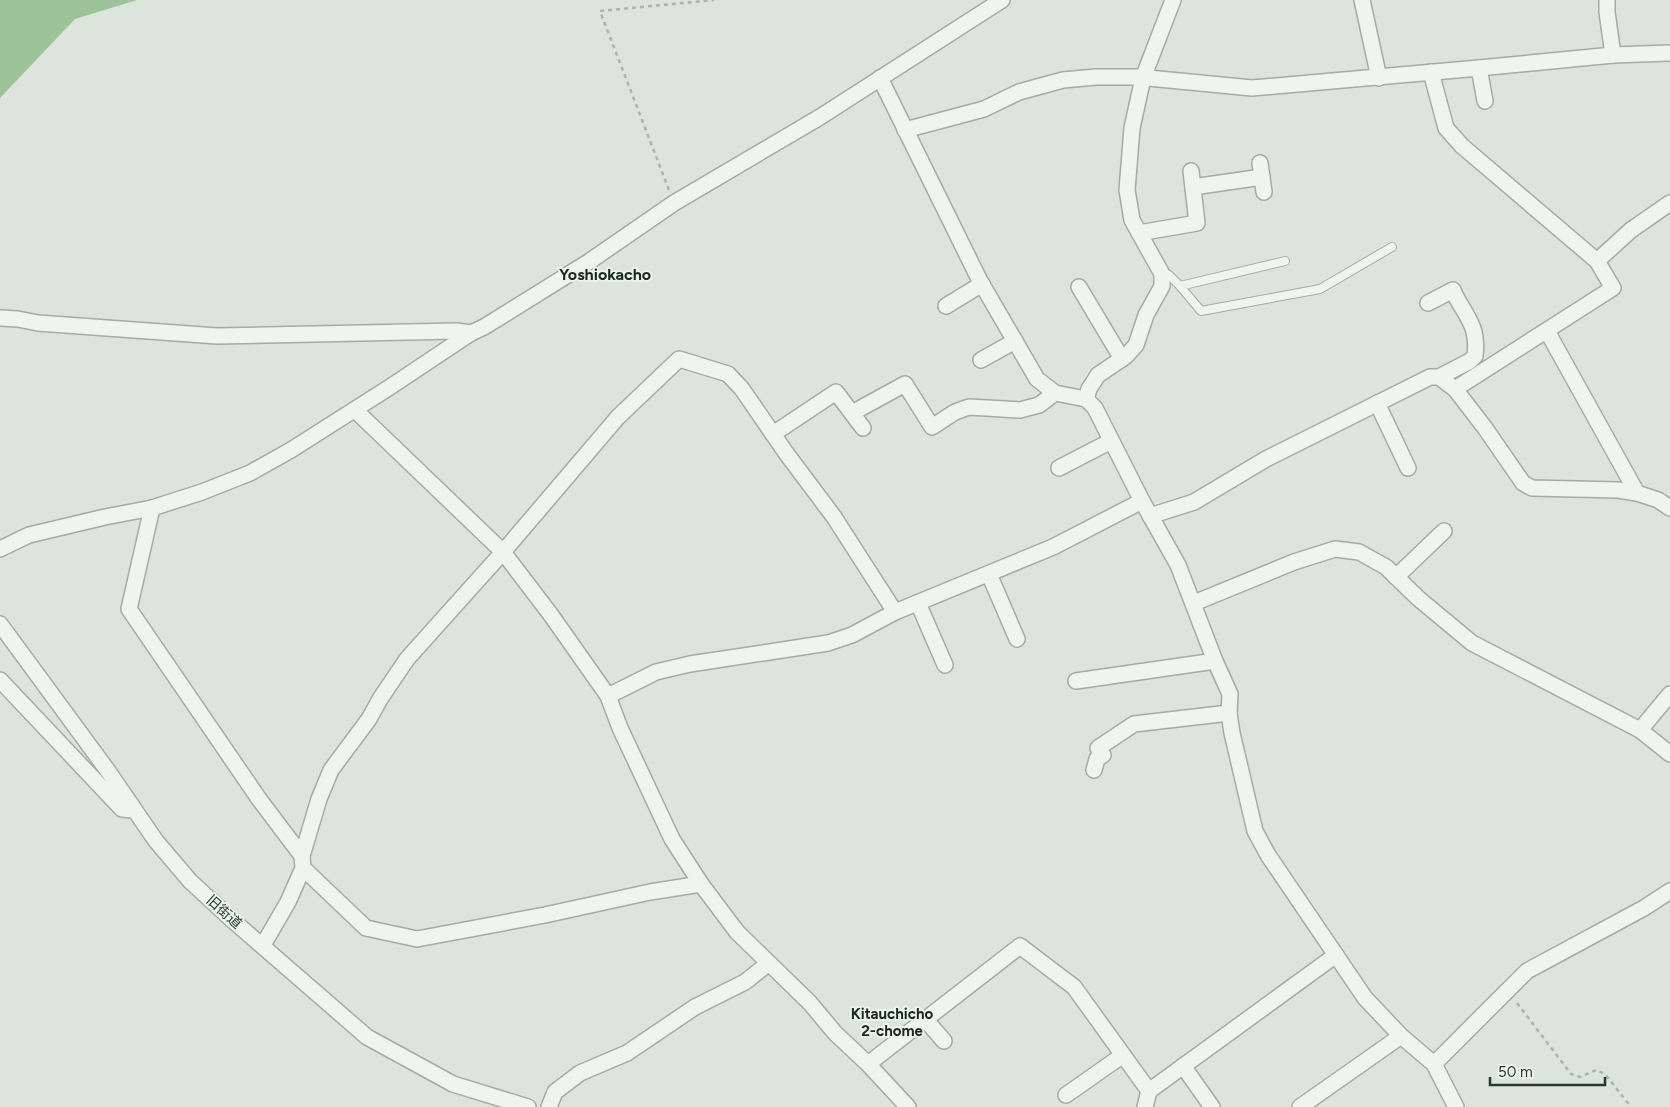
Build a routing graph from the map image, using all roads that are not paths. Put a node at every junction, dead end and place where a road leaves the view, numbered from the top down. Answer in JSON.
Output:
{"nodes":[{"id":1,"x":1002,"y":0,"type":"edge"},
{"id":2,"x":1173,"y":0,"type":"edge"},
{"id":3,"x":1362,"y":0,"type":"edge"},
{"id":4,"x":1608,"y":0,"type":"edge"},
{"id":5,"x":1670,"y":53,"type":"edge"},
{"id":6,"x":1613,"y":55,"type":"junction"},
{"id":7,"x":1479,"y":68,"type":"junction"},
{"id":8,"x":1431,"y":72,"type":"junction"},
{"id":9,"x":880,"y":78,"type":"junction"},
{"id":10,"x":1143,"y":78,"type":"junction"},
{"id":11,"x":1379,"y":78,"type":"junction"},
{"id":12,"x":1485,"y":101,"type":"dead end"},
{"id":13,"x":904,"y":130,"type":"junction"},
{"id":14,"x":1191,"y":171,"type":"dead end"},
{"id":15,"x":1192,"y":187,"type":"junction"},
{"id":16,"x":1264,"y":192,"type":"dead end"},
{"id":17,"x":1670,"y":203,"type":"edge"},
{"id":18,"x":1139,"y":232,"type":"junction"},
{"id":19,"x":1392,"y":248,"type":"dead end"},
{"id":20,"x":1285,"y":261,"type":"dead end"},
{"id":21,"x":1597,"y":261,"type":"junction"},
{"id":22,"x":1162,"y":274,"type":"junction"},
{"id":23,"x":982,"y":284,"type":"junction"},
{"id":24,"x":1180,"y":286,"type":"junction"},
{"id":25,"x":1079,"y":287,"type":"dead end"},
{"id":26,"x":1428,"y":303,"type":"dead end"},
{"id":27,"x":946,"y":306,"type":"dead end"},
{"id":28,"x":0,"y":318,"type":"edge"},
{"id":29,"x":1547,"y":331,"type":"junction"},
{"id":30,"x":471,"y":333,"type":"junction"},
{"id":31,"x":1015,"y":341,"type":"junction"},
{"id":32,"x":1122,"y":359,"type":"junction"},
{"id":33,"x":981,"y":360,"type":"dead end"},
{"id":34,"x":1438,"y":377,"type":"junction"},
{"id":35,"x":1455,"y":389,"type":"junction"},
{"id":36,"x":1054,"y":394,"type":"junction"},
{"id":37,"x":1086,"y":399,"type":"junction"},
{"id":38,"x":1377,"y":403,"type":"junction"},
{"id":39,"x":355,"y":410,"type":"junction"},
{"id":40,"x":852,"y":413,"type":"junction"},
{"id":41,"x":863,"y":428,"type":"dead end"},
{"id":42,"x":773,"y":434,"type":"junction"},
{"id":43,"x":1111,"y":441,"type":"junction"},
{"id":44,"x":1059,"y":468,"type":"dead end"},
{"id":45,"x":1408,"y":468,"type":"dead end"},
{"id":46,"x":1637,"y":492,"type":"junction"},
{"id":47,"x":1142,"y":501,"type":"junction"},
{"id":48,"x":152,"y":508,"type":"junction"},
{"id":49,"x":1670,"y":508,"type":"edge"},
{"id":50,"x":1150,"y":516,"type":"junction"},
{"id":51,"x":1440,"y":527,"type":"dead end"},
{"id":52,"x":0,"y":549,"type":"edge"},
{"id":53,"x":503,"y":552,"type":"junction"},
{"id":54,"x":989,"y":574,"type":"junction"},
{"id":55,"x":1392,"y":574,"type":"junction"},
{"id":56,"x":918,"y":603,"type":"junction"},
{"id":57,"x":1194,"y":603,"type":"junction"},
{"id":58,"x":895,"y":612,"type":"junction"},
{"id":59,"x":0,"y":624,"type":"edge"},
{"id":60,"x":1017,"y":639,"type":"dead end"},
{"id":61,"x":1215,"y":661,"type":"junction"},
{"id":62,"x":946,"y":665,"type":"dead end"},
{"id":63,"x":0,"y":680,"type":"edge"},
{"id":64,"x":1076,"y":681,"type":"dead end"},
{"id":65,"x":1670,"y":694,"type":"edge"},
{"id":66,"x":608,"y":696,"type":"junction"},
{"id":67,"x":1230,"y":713,"type":"junction"},
{"id":68,"x":1640,"y":730,"type":"junction"},
{"id":69,"x":1670,"y":754,"type":"edge"},
{"id":70,"x":1094,"y":770,"type":"dead end"},
{"id":71,"x":134,"y":810,"type":"junction"},
{"id":72,"x":302,"y":862,"type":"junction"},
{"id":73,"x":701,"y":884,"type":"junction"},
{"id":74,"x":1670,"y":891,"type":"edge"},
{"id":75,"x":263,"y":944,"type":"junction"},
{"id":76,"x":1336,"y":955,"type":"junction"},
{"id":77,"x":769,"y":963,"type":"junction"},
{"id":78,"x":925,"y":1019,"type":"junction"},
{"id":79,"x":1401,"y":1036,"type":"junction"},
{"id":80,"x":944,"y":1042,"type":"dead end"},
{"id":81,"x":1123,"y":1055,"type":"junction"},
{"id":82,"x":868,"y":1064,"type":"junction"},
{"id":83,"x":1434,"y":1064,"type":"junction"},
{"id":84,"x":1183,"y":1066,"type":"junction"},
{"id":85,"x":1148,"y":1091,"type":"junction"},
{"id":86,"x":1066,"y":1095,"type":"dead end"},
{"id":87,"x":528,"y":1107,"type":"edge"},
{"id":88,"x":549,"y":1107,"type":"edge"},
{"id":89,"x":908,"y":1107,"type":"edge"},
{"id":90,"x":1145,"y":1107,"type":"edge"},
{"id":91,"x":1212,"y":1107,"type":"edge"},
{"id":92,"x":1300,"y":1107,"type":"edge"},
{"id":93,"x":1456,"y":1107,"type":"edge"}],
"edges":[{"from":1,"to":9,"type":"street"},
{"from":2,"to":10,"type":"street"},
{"from":3,"to":11,"type":"street"},
{"from":4,"to":6,"type":"street"},
{"from":5,"to":6,"type":"street"},
{"from":6,"to":7,"type":"street"},
{"from":7,"to":8,"type":"street"},
{"from":7,"to":12,"type":"street"},
{"from":8,"to":11,"type":"street"},
{"from":8,"to":21,"type":"street"},
{"from":9,"to":13,"type":"street"},
{"from":9,"to":30,"type":"street"},
{"from":10,"to":11,"type":"street"},
{"from":10,"to":13,"type":"street"},
{"from":10,"to":18,"type":"street"},
{"from":13,"to":23,"type":"street"},
{"from":14,"to":15,"type":"street"},
{"from":15,"to":16,"type":"street"},
{"from":15,"to":18,"type":"street"},
{"from":17,"to":21,"type":"street"},
{"from":18,"to":22,"type":"street"},
{"from":19,"to":24,"type":"lane"},
{"from":20,"to":24,"type":"lane"},
{"from":21,"to":29,"type":"street"},
{"from":22,"to":24,"type":"lane"},
{"from":22,"to":32,"type":"street"},
{"from":23,"to":27,"type":"street"},
{"from":23,"to":31,"type":"street"},
{"from":25,"to":32,"type":"street"},
{"from":26,"to":34,"type":"street"},
{"from":28,"to":30,"type":"street"},
{"from":29,"to":35,"type":"street"},
{"from":29,"to":46,"type":"street"},
{"from":30,"to":39,"type":"street"},
{"from":31,"to":33,"type":"street"},
{"from":31,"to":36,"type":"street"},
{"from":32,"to":37,"type":"street"},
{"from":34,"to":35,"type":"street"},
{"from":34,"to":38,"type":"street"},
{"from":35,"to":46,"type":"street"},
{"from":36,"to":37,"type":"street"},
{"from":36,"to":40,"type":"street"},
{"from":37,"to":43,"type":"street"},
{"from":38,"to":45,"type":"street"},
{"from":38,"to":50,"type":"street"},
{"from":39,"to":48,"type":"street"},
{"from":39,"to":53,"type":"street"},
{"from":40,"to":41,"type":"street"},
{"from":40,"to":42,"type":"street"},
{"from":42,"to":53,"type":"street"},
{"from":42,"to":58,"type":"street"},
{"from":43,"to":44,"type":"street"},
{"from":43,"to":47,"type":"street"},
{"from":46,"to":49,"type":"street"},
{"from":47,"to":50,"type":"street"},
{"from":47,"to":54,"type":"street"},
{"from":48,"to":52,"type":"street"},
{"from":48,"to":72,"type":"street"},
{"from":50,"to":57,"type":"street"},
{"from":51,"to":55,"type":"street"},
{"from":53,"to":66,"type":"street"},
{"from":53,"to":72,"type":"street"},
{"from":54,"to":56,"type":"street"},
{"from":54,"to":60,"type":"street"},
{"from":55,"to":57,"type":"street"},
{"from":55,"to":68,"type":"street"},
{"from":56,"to":58,"type":"street"},
{"from":56,"to":62,"type":"street"},
{"from":57,"to":61,"type":"street"},
{"from":58,"to":66,"type":"street"},
{"from":59,"to":71,"type":"street","name":"旧街道"},
{"from":61,"to":64,"type":"street"},
{"from":61,"to":67,"type":"street"},
{"from":63,"to":71,"type":"street"},
{"from":65,"to":68,"type":"street"},
{"from":66,"to":73,"type":"street"},
{"from":67,"to":70,"type":"street"},
{"from":67,"to":76,"type":"street"},
{"from":68,"to":69,"type":"street"},
{"from":71,"to":75,"type":"street","name":"旧街道"},
{"from":72,"to":73,"type":"street"},
{"from":72,"to":75,"type":"street"},
{"from":73,"to":77,"type":"street"},
{"from":74,"to":83,"type":"street"},
{"from":75,"to":87,"type":"street","name":"旧街道"},
{"from":76,"to":79,"type":"street"},
{"from":76,"to":84,"type":"street"},
{"from":77,"to":82,"type":"street"},
{"from":77,"to":88,"type":"street"},
{"from":78,"to":80,"type":"street"},
{"from":78,"to":81,"type":"street"},
{"from":78,"to":82,"type":"street"},
{"from":79,"to":83,"type":"street"},
{"from":79,"to":92,"type":"street"},
{"from":81,"to":85,"type":"street"},
{"from":81,"to":86,"type":"street"},
{"from":82,"to":89,"type":"street"},
{"from":83,"to":93,"type":"street"},
{"from":84,"to":85,"type":"street"},
{"from":84,"to":91,"type":"street"},
{"from":85,"to":90,"type":"street"}]}
